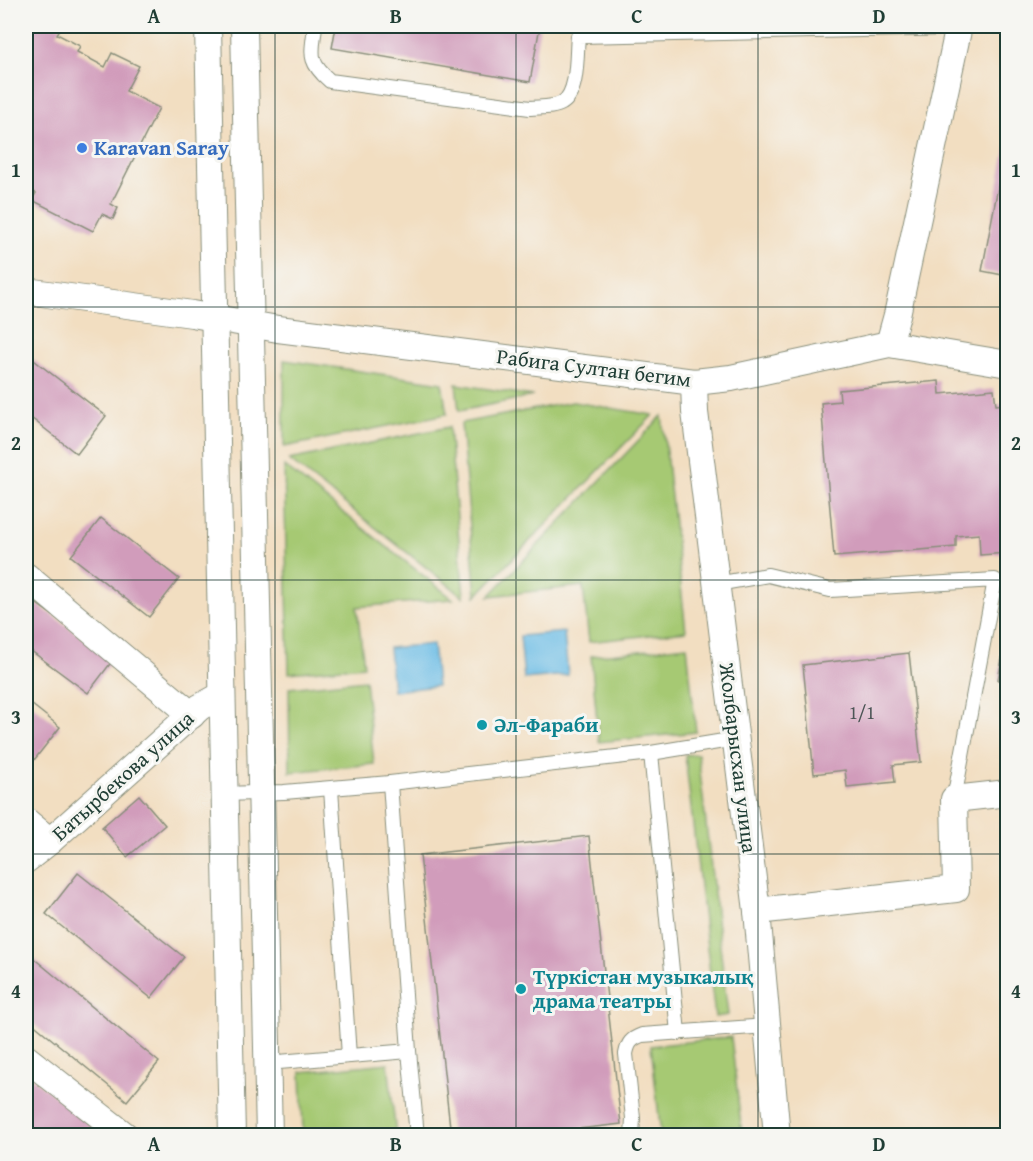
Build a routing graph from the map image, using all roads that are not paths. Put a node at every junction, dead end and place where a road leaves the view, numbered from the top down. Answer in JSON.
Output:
{"nodes":[{"id":1,"x":208,"y":26,"type":"edge"},
{"id":2,"x":244,"y":26,"type":"edge"},
{"id":3,"x":315,"y":26,"type":"edge"},
{"id":4,"x":959,"y":27,"type":"edge"},
{"id":5,"x":578,"y":31,"type":"edge"},
{"id":6,"x":26,"y":291,"type":"edge"},
{"id":7,"x":214,"y":318,"type":"junction"},
{"id":8,"x":251,"y":324,"type":"junction"},
{"id":9,"x":889,"y":344,"type":"junction"},
{"id":10,"x":1008,"y":364,"type":"edge"},
{"id":11,"x":694,"y":382,"type":"junction"},
{"id":12,"x":26,"y":576,"type":"edge"},
{"id":13,"x":717,"y":584,"type":"junction"},
{"id":14,"x":222,"y":695,"type":"junction"},
{"id":15,"x":192,"y":715,"type":"junction"},
{"id":16,"x":736,"y":739,"type":"junction"},
{"id":17,"x":651,"y":753,"type":"junction"},
{"id":18,"x":390,"y":783,"type":"junction"},
{"id":19,"x":331,"y":789,"type":"junction"},
{"id":20,"x":261,"y":793,"type":"junction"},
{"id":21,"x":224,"y":794,"type":"junction"},
{"id":22,"x":1008,"y":794,"type":"edge"},
{"id":23,"x":954,"y":799,"type":"junction"},
{"id":24,"x":26,"y":821,"type":"edge"},
{"id":25,"x":50,"y":841,"type":"junction"},
{"id":26,"x":26,"y":860,"type":"edge"},
{"id":27,"x":757,"y":911,"type":"junction"},
{"id":28,"x":767,"y":1026,"type":"junction"},
{"id":29,"x":678,"y":1033,"type":"junction"},
{"id":30,"x":409,"y":1051,"type":"junction"},
{"id":31,"x":349,"y":1056,"type":"junction"},
{"id":32,"x":26,"y":1058,"type":"edge"},
{"id":33,"x":267,"y":1063,"type":"junction"},
{"id":34,"x":126,"y":1136,"type":"edge"},
{"id":35,"x":232,"y":1136,"type":"edge"},
{"id":36,"x":269,"y":1136,"type":"edge"},
{"id":37,"x":417,"y":1136,"type":"edge"},
{"id":38,"x":632,"y":1136,"type":"edge"},
{"id":39,"x":777,"y":1136,"type":"edge"}],
"edges":[{"from":1,"to":7,"type":"street"},
{"from":2,"to":8,"type":"street"},
{"from":3,"to":5,"type":"lane"},
{"from":4,"to":5,"type":"lane"},
{"from":4,"to":9,"type":"street"},
{"from":6,"to":7,"type":"street","name":"Рабига Султан бегим"},
{"from":7,"to":8,"type":"street","name":"Рабига Султан бегим"},
{"from":7,"to":14,"type":"street"},
{"from":8,"to":11,"type":"street","name":"Рабига Султан бегим"},
{"from":8,"to":20,"type":"street"},
{"from":9,"to":10,"type":"street","name":"Рабига Султан бегим"},
{"from":9,"to":11,"type":"street","name":"Рабига Султан бегим"},
{"from":11,"to":13,"type":"street","name":"Жолбарысхан улица"},
{"from":12,"to":15,"type":"street"},
{"from":13,"to":16,"type":"street","name":"Жолбарысхан улица"},
{"from":13,"to":23,"type":"lane"},
{"from":14,"to":15,"type":"street","name":"Батырбекова улица"},
{"from":14,"to":21,"type":"street"},
{"from":15,"to":25,"type":"street","name":"Батырбекова улица"},
{"from":16,"to":17,"type":"lane"},
{"from":16,"to":27,"type":"street","name":"Жолбарысхан улица"},
{"from":17,"to":18,"type":"lane"},
{"from":17,"to":29,"type":"lane"},
{"from":18,"to":19,"type":"lane"},
{"from":18,"to":30,"type":"lane"},
{"from":19,"to":20,"type":"lane"},
{"from":19,"to":31,"type":"lane"},
{"from":20,"to":21,"type":"lane"},
{"from":20,"to":33,"type":"street"},
{"from":21,"to":35,"type":"street"},
{"from":22,"to":23,"type":"street"},
{"from":23,"to":27,"type":"street"},
{"from":24,"to":25,"type":"street"},
{"from":25,"to":26,"type":"street","name":"Батырбекова улица"},
{"from":27,"to":28,"type":"street","name":"Жолбарысхан улица"},
{"from":28,"to":29,"type":"lane"},
{"from":28,"to":39,"type":"street","name":"Жолбарысхан улица"},
{"from":29,"to":38,"type":"lane"},
{"from":30,"to":31,"type":"lane"},
{"from":30,"to":37,"type":"lane"},
{"from":31,"to":33,"type":"lane"},
{"from":32,"to":34,"type":"street"},
{"from":33,"to":36,"type":"street"}]}
